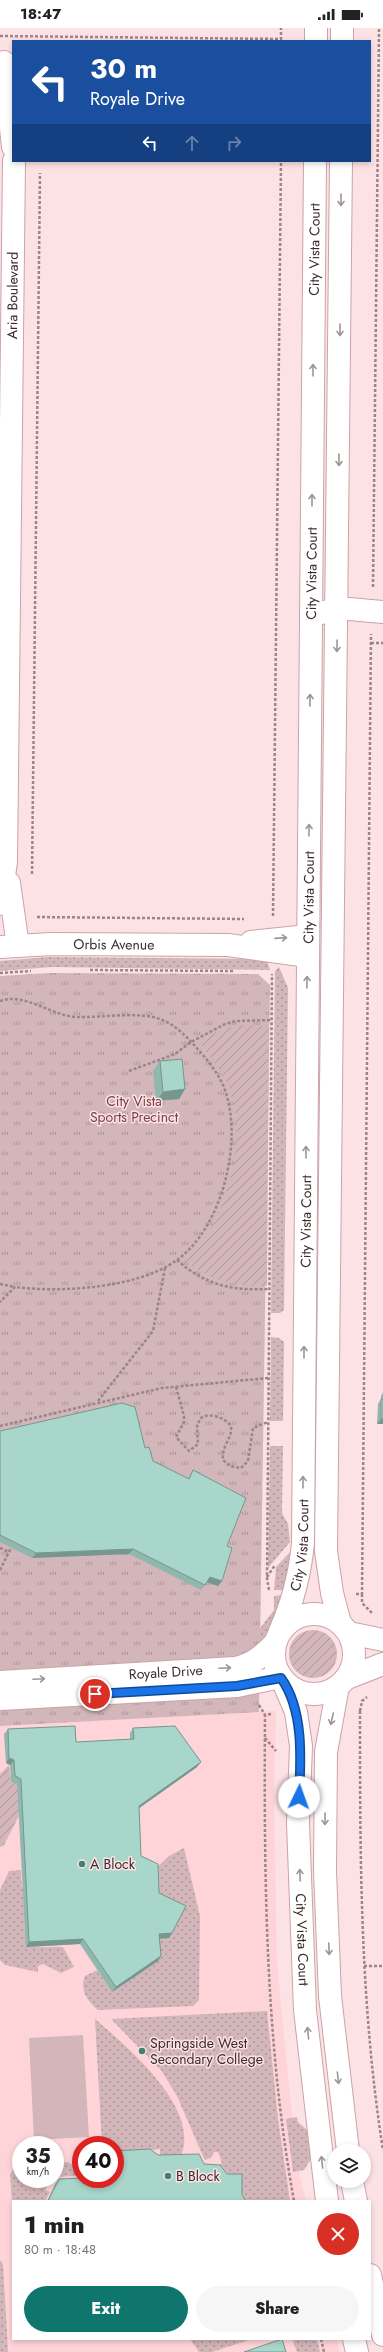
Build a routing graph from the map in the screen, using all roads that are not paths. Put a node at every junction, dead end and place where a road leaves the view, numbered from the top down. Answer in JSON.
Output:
{"nodes":[{"id":1,"x":316,"y":28,"type":"edge"},
{"id":2,"x":342,"y":28,"type":"edge"},
{"id":3,"x":316,"y":40,"type":"edge"},
{"id":4,"x":342,"y":40,"type":"edge"},
{"id":5,"x":6,"y":62,"type":"edge"},
{"id":6,"x":12,"y":135,"type":"edge"},
{"id":7,"x":14,"y":162,"type":"edge"},
{"id":8,"x":314,"y":162,"type":"edge"},
{"id":9,"x":341,"y":162,"type":"edge"},
{"id":10,"x":6,"y":364,"type":"edge"},
{"id":11,"x":311,"y":616,"type":"junction"},
{"id":12,"x":337,"y":616,"type":"junction"},
{"id":13,"x":376,"y":621,"type":"edge"},
{"id":14,"x":4,"y":658,"type":"edge"},
{"id":15,"x":7,"y":910,"type":"edge"},
{"id":16,"x":308,"y":946,"type":"junction"},
{"id":17,"x":9,"y":947,"type":"edge"},
{"id":18,"x":344,"y":1628,"type":"junction"},
{"id":19,"x":277,"y":1637,"type":"junction"},
{"id":20,"x":383,"y":1640,"type":"edge"},
{"id":21,"x":383,"y":1664,"type":"edge"},
{"id":22,"x":281,"y":1678,"type":"junction"},
{"id":23,"x":0,"y":1682,"type":"edge"},
{"id":24,"x":342,"y":1682,"type":"junction"},
{"id":25,"x":0,"y":1699,"type":"edge"},
{"id":26,"x":347,"y":2144,"type":"edge"},
{"id":27,"x":353,"y":2188,"type":"edge"},
{"id":28,"x":327,"y":2200,"type":"edge"},
{"id":29,"x":356,"y":2200,"type":"edge"},
{"id":30,"x":371,"y":2280,"type":"edge"},
{"id":31,"x":383,"y":2335,"type":"edge"},
{"id":32,"x":354,"y":2340,"type":"edge"},
{"id":33,"x":357,"y":2352,"type":"edge"}],
"edges":[{"from":1,"to":3,"type":"street"},
{"from":2,"to":4,"type":"street"},
{"from":5,"to":6,"type":"street"},
{"from":7,"to":10,"type":"street","name":"Aria Boulevard"},
{"from":11,"to":8,"type":"street","name":"City Vista Court","one_way":true},
{"from":9,"to":12,"type":"street","name":"City Vista Court","one_way":true},
{"from":10,"to":14,"type":"street","name":"Aria Boulevard"},
{"from":11,"to":12,"type":"street"},
{"from":16,"to":11,"type":"street","name":"City Vista Court","one_way":true},
{"from":12,"to":13,"type":"street"},
{"from":12,"to":18,"type":"street","name":"City Vista Court","one_way":true},
{"from":14,"to":15,"type":"street","name":"Aria Boulevard"},
{"from":15,"to":17,"type":"street","name":"Aria Boulevard"},
{"from":16,"to":17,"type":"street","name":"Orbis Avenue"},
{"from":19,"to":16,"type":"street","name":"City Vista Court","one_way":true},
{"from":18,"to":19,"type":"street"},
{"from":18,"to":20,"type":"street"},
{"from":18,"to":24,"type":"street"},
{"from":19,"to":22,"type":"street"},
{"from":23,"to":19,"type":"street","name":"Royale Drive","one_way":true},
{"from":21,"to":24,"type":"street"},
{"from":22,"to":24,"type":"street"},
{"from":22,"to":25,"type":"street","name":"Royale Drive"},
{"from":28,"to":22,"type":"street","name":"City Vista Court","one_way":true},
{"from":24,"to":26,"type":"street","name":"City Vista Court","one_way":true},
{"from":27,"to":29,"type":"street"},
{"from":30,"to":31,"type":"street"},
{"from":32,"to":33,"type":"street"}]}
